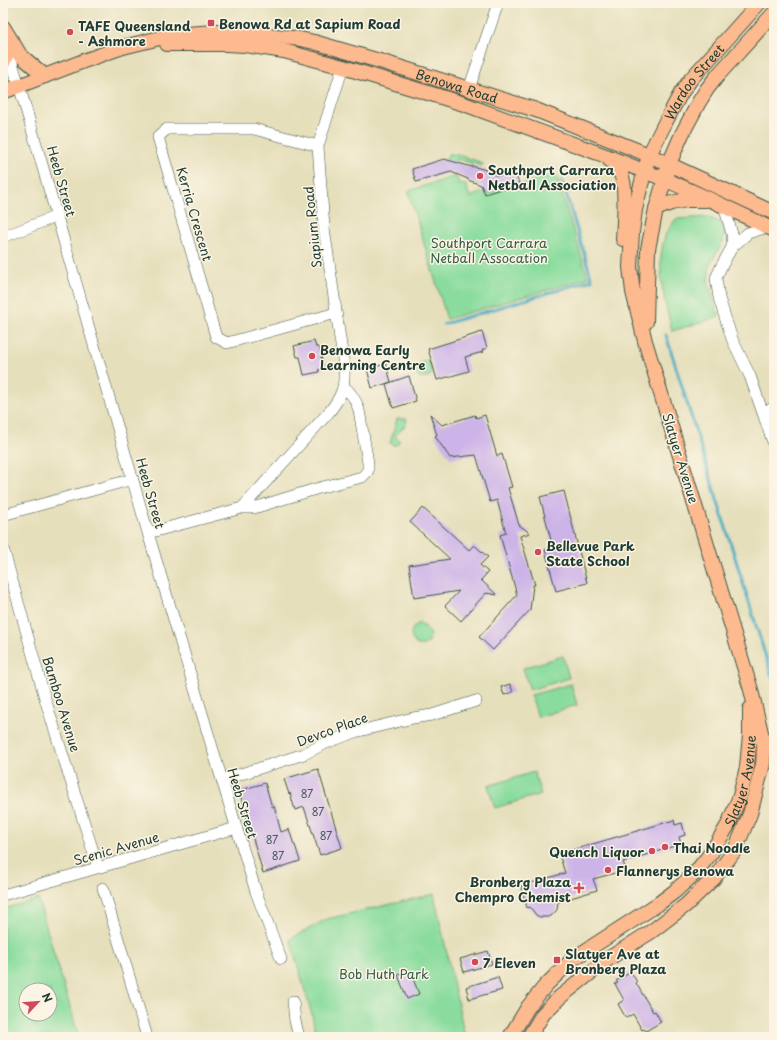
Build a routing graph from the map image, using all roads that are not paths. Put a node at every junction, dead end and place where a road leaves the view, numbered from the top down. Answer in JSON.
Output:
{"nodes":[{"id":1,"x":498,"y":3,"type":"edge"},
{"id":2,"x":760,"y":3,"type":"edge"},
{"id":3,"x":774,"y":12,"type":"edge"},
{"id":4,"x":3,"y":27,"type":"edge"},
{"id":5,"x":3,"y":31,"type":"edge"},
{"id":6,"x":123,"y":47,"type":"junction"},
{"id":7,"x":6,"y":57,"type":"edge"},
{"id":8,"x":343,"y":68,"type":"junction"},
{"id":9,"x":45,"y":76,"type":"junction"},
{"id":10,"x":19,"y":85,"type":"junction"},
{"id":11,"x":469,"y":89,"type":"junction"},
{"id":12,"x":3,"y":92,"type":"edge"},
{"id":13,"x":318,"y":146,"type":"junction"},
{"id":14,"x":649,"y":155,"type":"junction"},
{"id":15,"x":606,"y":156,"type":"junction"},
{"id":16,"x":669,"y":164,"type":"junction"},
{"id":17,"x":644,"y":172,"type":"junction"},
{"id":18,"x":664,"y":179,"type":"junction"},
{"id":19,"x":711,"y":200,"type":"junction"},
{"id":20,"x":724,"y":206,"type":"junction"},
{"id":21,"x":656,"y":210,"type":"junction"},
{"id":22,"x":774,"y":213,"type":"edge"},
{"id":23,"x":57,"y":216,"type":"junction"},
{"id":24,"x":771,"y":228,"type":"edge"},
{"id":25,"x":3,"y":237,"type":"edge"},
{"id":26,"x":732,"y":247,"type":"junction"},
{"id":27,"x":630,"y":267,"type":"junction"},
{"id":28,"x":336,"y":313,"type":"junction"},
{"id":29,"x":645,"y":341,"type":"junction"},
{"id":30,"x":344,"y":387,"type":"junction"},
{"id":31,"x":774,"y":408,"type":"edge"},
{"id":32,"x":763,"y":412,"type":"junction"},
{"id":33,"x":774,"y":445,"type":"edge"},
{"id":34,"x":133,"y":479,"type":"junction"},
{"id":35,"x":242,"y":508,"type":"junction"},
{"id":36,"x":3,"y":515,"type":"edge"},
{"id":37,"x":148,"y":533,"type":"junction"},
{"id":38,"x":3,"y":548,"type":"edge"},
{"id":39,"x":751,"y":690,"type":"junction"},
{"id":40,"x":476,"y":701,"type":"dead end"},
{"id":41,"x":222,"y":780,"type":"junction"},
{"id":42,"x":236,"y":828,"type":"junction"},
{"id":43,"x":98,"y":867,"type":"junction"},
{"id":44,"x":103,"y":888,"type":"dead end"},
{"id":45,"x":3,"y":895,"type":"edge"},
{"id":46,"x":281,"y":959,"type":"dead end"},
{"id":47,"x":293,"y":1001,"type":"dead end"},
{"id":48,"x":147,"y":1037,"type":"edge"},
{"id":49,"x":299,"y":1037,"type":"edge"},
{"id":50,"x":510,"y":1037,"type":"edge"},
{"id":51,"x":529,"y":1037,"type":"edge"}],
"edges":[{"from":1,"to":11,"type":"street"},
{"from":2,"to":14,"type":"main road","name":"Wardoo Street"},
{"from":3,"to":16,"type":"main road","name":"Wardoo Street"},
{"from":4,"to":9,"type":"main road"},
{"from":5,"to":7,"type":"street","name":"Heeb Street"},
{"from":6,"to":8,"type":"main road","name":"Benowa Road"},
{"from":6,"to":9,"type":"main road","name":"Benowa Road"},
{"from":6,"to":11,"type":"main road","name":"Benowa Road"},
{"from":7,"to":10,"type":"street","name":"Heeb Street"},
{"from":8,"to":13,"type":"street","name":"Sapium Road"},
{"from":8,"to":15,"type":"main road","name":"Benowa Road"},
{"from":9,"to":10,"type":"main road","name":"Benowa Road"},
{"from":10,"to":12,"type":"main road","name":"Benowa Road"},
{"from":10,"to":23,"type":"street","name":"Heeb Street"},
{"from":11,"to":14,"type":"main road","name":"Benowa Road"},
{"from":13,"to":28,"type":"street","name":"Sapium Road"},
{"from":13,"to":28,"type":"street","name":"Kerria Crescent"},
{"from":14,"to":16,"type":"main road","name":"Benowa Road"},
{"from":14,"to":17,"type":"main road","name":"Wardoo Street"},
{"from":15,"to":17,"type":"main road","name":"Benowa Road"},
{"from":15,"to":27,"type":"main road"},
{"from":16,"to":18,"type":"main road","name":"Slatyer Avenue"},
{"from":16,"to":22,"type":"main road","name":"Benowa Road"},
{"from":17,"to":18,"type":"main road","name":"Benowa Road"},
{"from":17,"to":27,"type":"main road","name":"Slatyer Avenue"},
{"from":18,"to":19,"type":"main road","name":"Benowa Road"},
{"from":18,"to":21,"type":"main road","name":"Slatyer Avenue"},
{"from":19,"to":20,"type":"main road","name":"Benowa Road"},
{"from":19,"to":21,"type":"main road"},
{"from":20,"to":24,"type":"main road","name":"Benowa Road"},
{"from":20,"to":26,"type":"street"},
{"from":21,"to":29,"type":"main road","name":"Slatyer Avenue"},
{"from":23,"to":25,"type":"street"},
{"from":23,"to":34,"type":"street","name":"Heeb Street"},
{"from":24,"to":26,"type":"street"},
{"from":26,"to":32,"type":"street"},
{"from":27,"to":29,"type":"main road","name":"Slatyer Avenue"},
{"from":28,"to":30,"type":"street","name":"Sapium Road"},
{"from":29,"to":39,"type":"main road","name":"Slatyer Avenue"},
{"from":30,"to":35,"type":"street","name":"Sapium Road"},
{"from":30,"to":35,"type":"street"},
{"from":31,"to":32,"type":"street"},
{"from":32,"to":33,"type":"street"},
{"from":34,"to":36,"type":"street"},
{"from":34,"to":37,"type":"street","name":"Heeb Street"},
{"from":35,"to":37,"type":"street"},
{"from":37,"to":41,"type":"street","name":"Heeb Street"},
{"from":38,"to":43,"type":"street","name":"Bamboo Avenue"},
{"from":39,"to":50,"type":"main road","name":"Slatyer Avenue"},
{"from":39,"to":51,"type":"main road","name":"Slatyer Avenue"},
{"from":40,"to":41,"type":"street","name":"Devco Place"},
{"from":41,"to":42,"type":"street","name":"Heeb Street"},
{"from":42,"to":43,"type":"street","name":"Scenic Avenue"},
{"from":42,"to":46,"type":"street","name":"Heeb Street"},
{"from":43,"to":45,"type":"street","name":"Scenic Avenue"},
{"from":44,"to":48,"type":"street"},
{"from":47,"to":49,"type":"street"}]}
